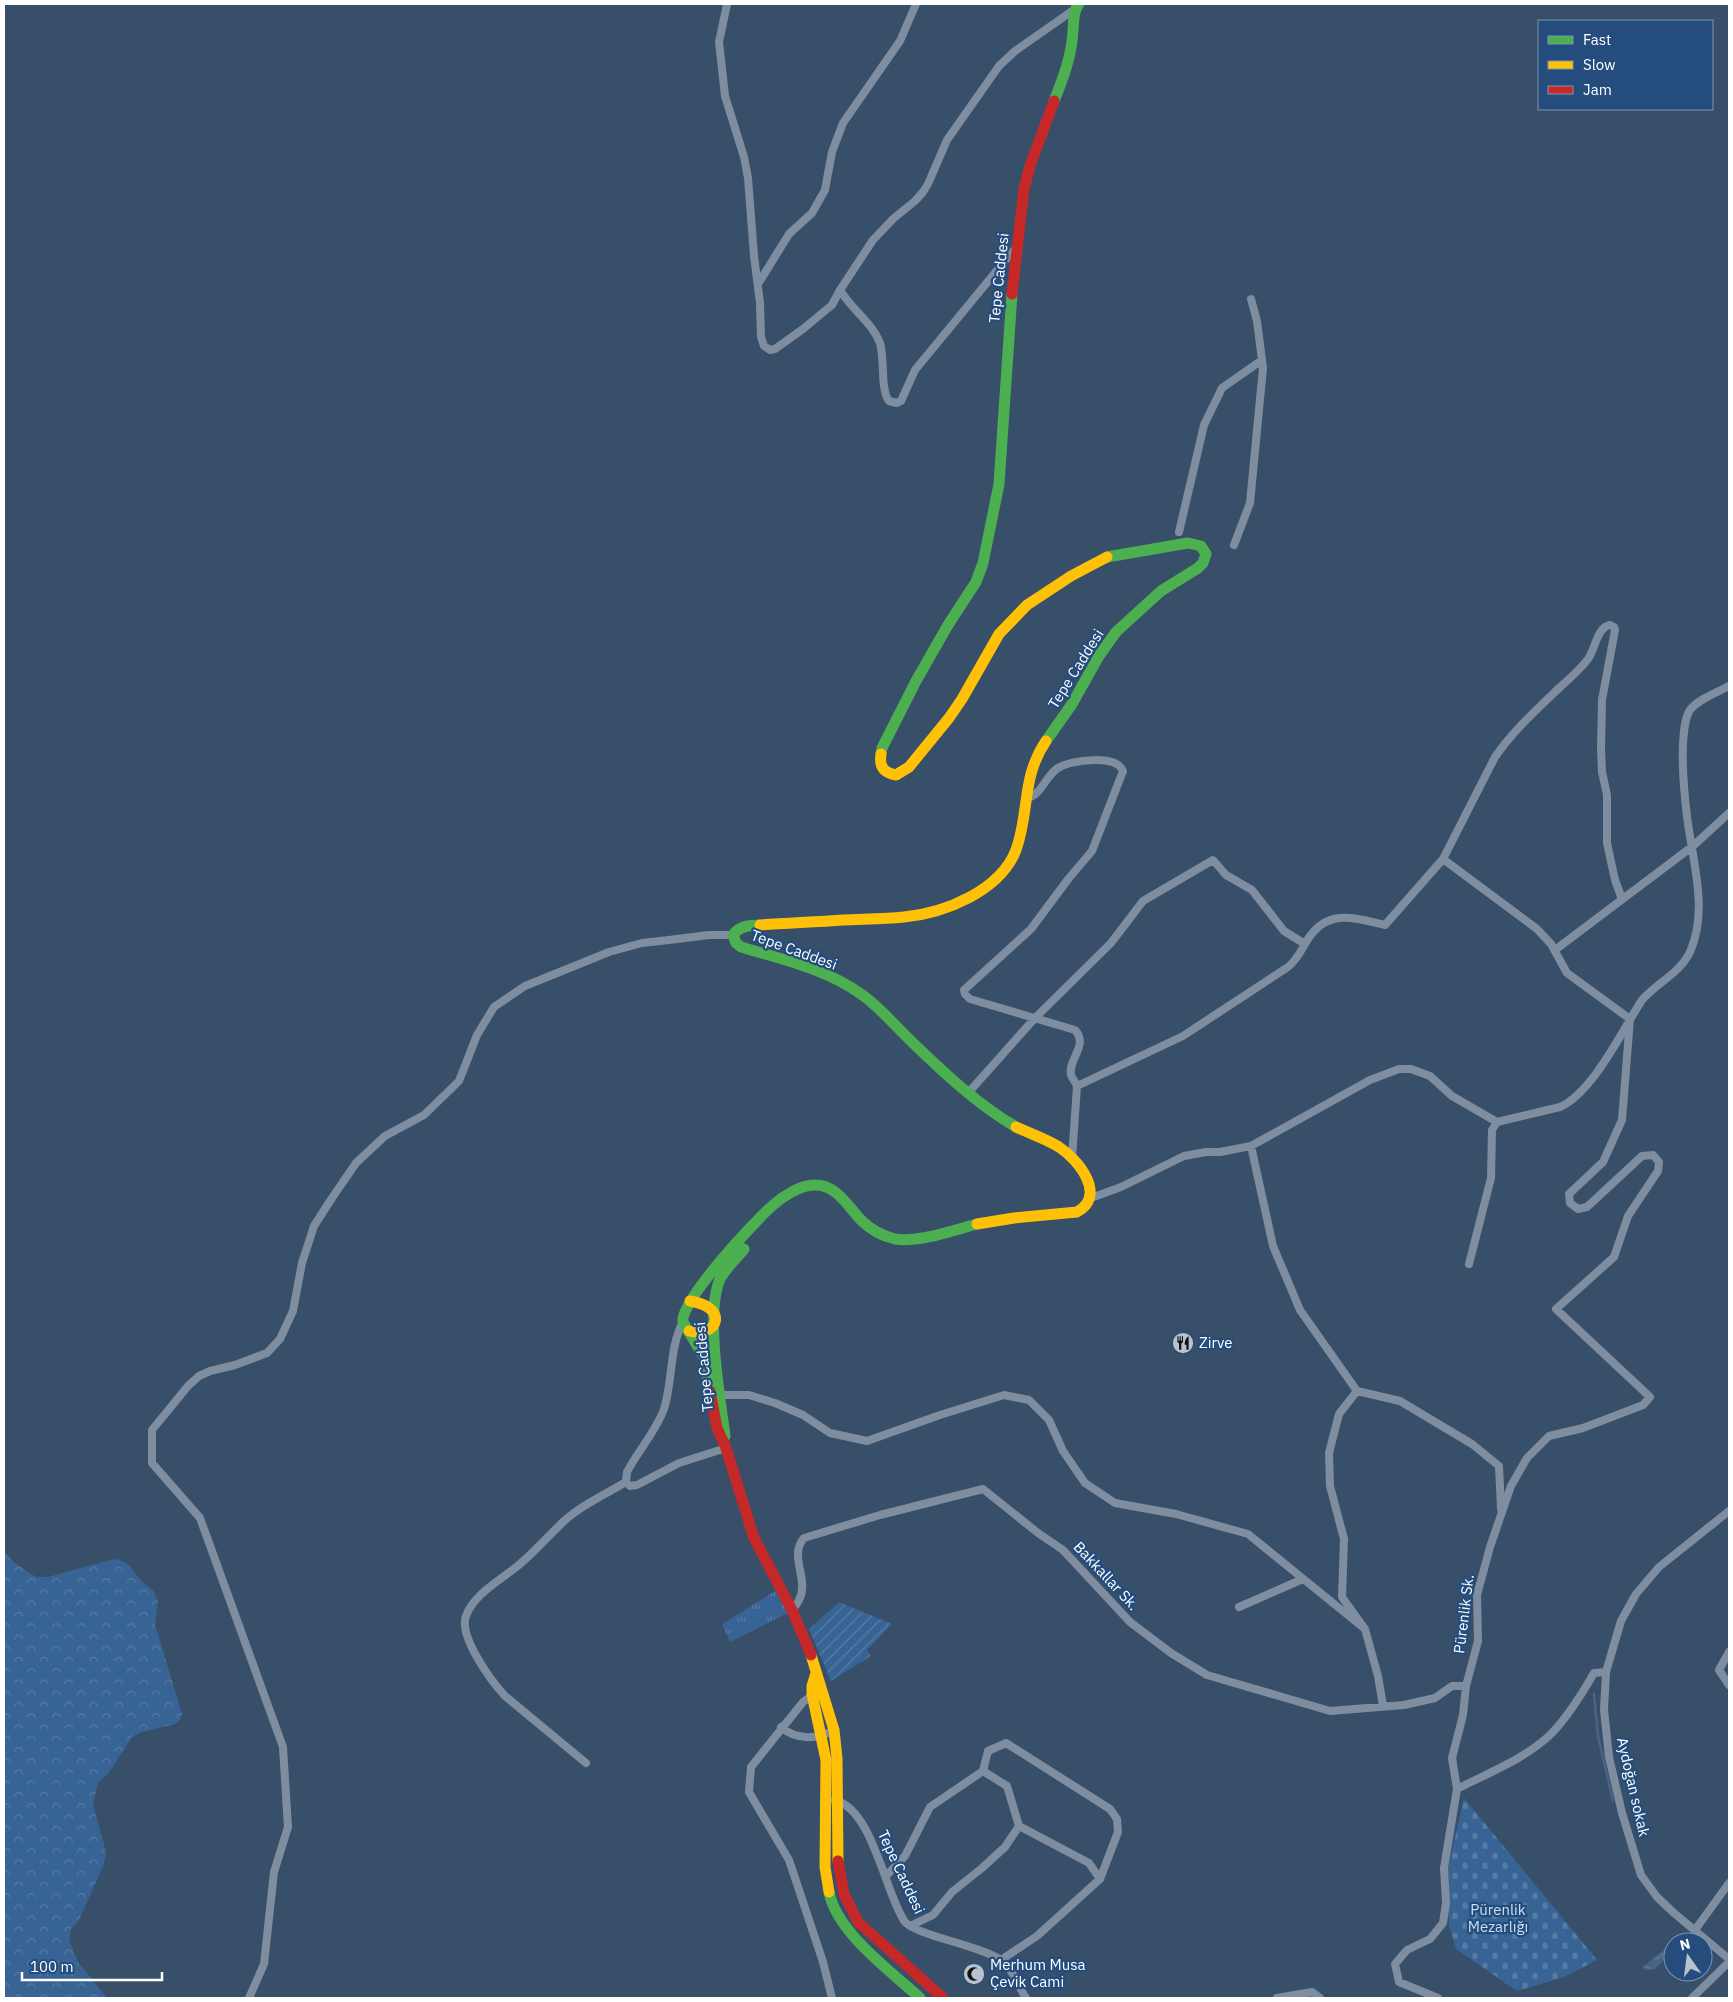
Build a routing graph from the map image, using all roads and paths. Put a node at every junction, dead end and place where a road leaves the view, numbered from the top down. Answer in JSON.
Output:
{"nodes":[{"id":1,"x":727,"y":4,"type":"edge"},
{"id":2,"x":916,"y":4,"type":"edge"},
{"id":3,"x":1076,"y":5,"type":"edge"},
{"id":4,"x":1018,"y":249,"type":"junction"},
{"id":5,"x":758,"y":284,"type":"junction"},
{"id":6,"x":840,"y":290,"type":"junction"},
{"id":7,"x":1251,"y":299,"type":"dead end"},
{"id":8,"x":1262,"y":360,"type":"junction"},
{"id":9,"x":1179,"y":532,"type":"dead end"},
{"id":10,"x":1234,"y":544,"type":"dead end"},
{"id":11,"x":1729,"y":686,"type":"edge"},
{"id":12,"x":1025,"y":799,"type":"junction"},
{"id":13,"x":1729,"y":813,"type":"edge"},
{"id":14,"x":1693,"y":846,"type":"junction"},
{"id":15,"x":1443,"y":859,"type":"junction"},
{"id":16,"x":1622,"y":899,"type":"junction"},
{"id":17,"x":733,"y":935,"type":"junction"},
{"id":18,"x":1305,"y":944,"type":"junction"},
{"id":19,"x":1555,"y":950,"type":"junction"},
{"id":20,"x":1034,"y":1019,"type":"junction"},
{"id":21,"x":1630,"y":1019,"type":"junction"},
{"id":22,"x":1077,"y":1086,"type":"junction"},
{"id":23,"x":969,"y":1092,"type":"junction"},
{"id":24,"x":1497,"y":1122,"type":"junction"},
{"id":25,"x":1251,"y":1146,"type":"junction"},
{"id":26,"x":1072,"y":1158,"type":"junction"},
{"id":27,"x":795,"y":1192,"type":"junction"},
{"id":28,"x":1091,"y":1198,"type":"junction"},
{"id":29,"x":1469,"y":1264,"type":"dead end"},
{"id":30,"x":690,"y":1301,"type":"junction"},
{"id":31,"x":715,"y":1315,"type":"junction"},
{"id":32,"x":686,"y":1327,"type":"junction"},
{"id":33,"x":1357,"y":1391,"type":"junction"},
{"id":34,"x":721,"y":1395,"type":"junction"},
{"id":35,"x":726,"y":1448,"type":"junction"},
{"id":36,"x":626,"y":1482,"type":"junction"},
{"id":37,"x":1729,"y":1511,"type":"edge"},
{"id":38,"x":1501,"y":1514,"type":"junction"},
{"id":39,"x":1303,"y":1579,"type":"junction"},
{"id":40,"x":1239,"y":1607,"type":"dead end"},
{"id":41,"x":792,"y":1610,"type":"junction"},
{"id":42,"x":1365,"y":1628,"type":"junction"},
{"id":43,"x":1729,"y":1652,"type":"edge"},
{"id":44,"x":1606,"y":1672,"type":"junction"},
{"id":45,"x":1729,"y":1685,"type":"edge"},
{"id":46,"x":1466,"y":1686,"type":"junction"},
{"id":47,"x":817,"y":1693,"type":"junction"},
{"id":48,"x":1383,"y":1706,"type":"junction"},
{"id":49,"x":781,"y":1727,"type":"junction"},
{"id":50,"x":834,"y":1730,"type":"junction"},
{"id":51,"x":821,"y":1736,"type":"junction"},
{"id":52,"x":586,"y":1763,"type":"dead end"},
{"id":53,"x":983,"y":1771,"type":"junction"},
{"id":54,"x":1457,"y":1789,"type":"junction"},
{"id":55,"x":831,"y":1799,"type":"junction"},
{"id":56,"x":1019,"y":1826,"type":"junction"},
{"id":57,"x":886,"y":1876,"type":"junction"},
{"id":58,"x":1100,"y":1879,"type":"junction"},
{"id":59,"x":1729,"y":1883,"type":"edge"},
{"id":60,"x":910,"y":1926,"type":"junction"},
{"id":61,"x":1694,"y":1930,"type":"junction"},
{"id":62,"x":1001,"y":1960,"type":"junction"},
{"id":63,"x":1729,"y":1960,"type":"edge"},
{"id":64,"x":249,"y":1998,"type":"edge"},
{"id":65,"x":832,"y":1998,"type":"edge"},
{"id":66,"x":920,"y":1998,"type":"edge"},
{"id":67,"x":943,"y":1998,"type":"edge"},
{"id":68,"x":1026,"y":1998,"type":"edge"},
{"id":69,"x":1277,"y":1998,"type":"edge"},
{"id":70,"x":1320,"y":1998,"type":"edge"},
{"id":71,"x":1438,"y":1998,"type":"edge"},
{"id":72,"x":1692,"y":1998,"type":"edge"}],
"edges":[{"from":1,"to":5,"type":"street"},
{"from":2,"to":5,"type":"street"},
{"from":3,"to":4,"type":"street","name":"Tepe Caddesi"},
{"from":3,"to":6,"type":"street"},
{"from":4,"to":6,"type":"street"},
{"from":4,"to":12,"type":"street","name":"Tepe Caddesi"},
{"from":5,"to":6,"type":"street"},
{"from":7,"to":8,"type":"street"},
{"from":8,"to":9,"type":"street"},
{"from":8,"to":10,"type":"street"},
{"from":11,"to":14,"type":"street"},
{"from":12,"to":17,"type":"street","name":"Tepe Caddesi"},
{"from":12,"to":20,"type":"street"},
{"from":13,"to":14,"type":"street"},
{"from":14,"to":16,"type":"street"},
{"from":14,"to":21,"type":"street"},
{"from":15,"to":16,"type":"street"},
{"from":15,"to":18,"type":"street"},
{"from":15,"to":19,"type":"street"},
{"from":16,"to":19,"type":"street"},
{"from":17,"to":23,"type":"street","name":"Tepe Caddesi"},
{"from":17,"to":64,"type":"street"},
{"from":18,"to":20,"type":"street"},
{"from":18,"to":22,"type":"street"},
{"from":19,"to":21,"type":"street"},
{"from":20,"to":22,"type":"street"},
{"from":20,"to":23,"type":"street"},
{"from":21,"to":24,"type":"street"},
{"from":21,"to":38,"type":"street","name":"Pürenlik Sk."},
{"from":22,"to":26,"type":"street"},
{"from":23,"to":26,"type":"street","name":"Tepe Caddesi"},
{"from":24,"to":25,"type":"street"},
{"from":24,"to":29,"type":"street"},
{"from":25,"to":28,"type":"street"},
{"from":25,"to":33,"type":"street"},
{"from":26,"to":28,"type":"street","name":"Tepe Caddesi"},
{"from":27,"to":28,"type":"street","name":"Tepe Caddesi"},
{"from":27,"to":30,"type":"street","name":"Tepe Caddesi"},
{"from":27,"to":31,"type":"street","name":"Tepe Caddesi"},
{"from":30,"to":31,"type":"street"},
{"from":30,"to":32,"type":"street","name":"Tepe Caddesi"},
{"from":31,"to":32,"type":"street"},
{"from":31,"to":34,"type":"street","name":"Tepe Caddesi"},
{"from":32,"to":35,"type":"street","name":"Tepe Caddesi"},
{"from":32,"to":36,"type":"street"},
{"from":33,"to":38,"type":"street"},
{"from":33,"to":42,"type":"street"},
{"from":34,"to":35,"type":"street","name":"Tepe Caddesi"},
{"from":34,"to":39,"type":"street"},
{"from":35,"to":36,"type":"street"},
{"from":35,"to":41,"type":"street","name":"Tepe Caddesi"},
{"from":36,"to":52,"type":"street"},
{"from":37,"to":44,"type":"street","name":"Aydoğan sokak"},
{"from":38,"to":46,"type":"street","name":"Pürenlik Sk."},
{"from":39,"to":40,"type":"street"},
{"from":39,"to":42,"type":"street"},
{"from":41,"to":47,"type":"street","name":"Tepe Caddesi"},
{"from":41,"to":48,"type":"street","name":"Bakkallar Sk."},
{"from":42,"to":48,"type":"street"},
{"from":43,"to":45,"type":"street"},
{"from":44,"to":54,"type":"street"},
{"from":44,"to":61,"type":"street","name":"Aydoğan sokak"},
{"from":46,"to":48,"type":"street","name":"Bakkallar Sk."},
{"from":46,"to":54,"type":"street","name":"Pürenlik Sk."},
{"from":47,"to":49,"type":"street"},
{"from":47,"to":50,"type":"street"},
{"from":47,"to":51,"type":"street"},
{"from":49,"to":51,"type":"street"},
{"from":49,"to":65,"type":"street"},
{"from":50,"to":51,"type":"street"},
{"from":50,"to":55,"type":"street"},
{"from":51,"to":55,"type":"street"},
{"from":53,"to":56,"type":"street"},
{"from":53,"to":57,"type":"street"},
{"from":53,"to":58,"type":"street"},
{"from":54,"to":71,"type":"street","name":"Pürenlik Sk."},
{"from":55,"to":57,"type":"street","name":"Tepe Caddesi"},
{"from":55,"to":66,"type":"street"},
{"from":55,"to":67,"type":"street"},
{"from":56,"to":58,"type":"street"},
{"from":56,"to":60,"type":"street"},
{"from":57,"to":60,"type":"street","name":"Tepe Caddesi"},
{"from":58,"to":62,"type":"street"},
{"from":59,"to":61,"type":"street"},
{"from":60,"to":62,"type":"street","name":"Tepe Caddesi"},
{"from":61,"to":63,"type":"street","name":"Aydoğan sokak"},
{"from":62,"to":68,"type":"street"},
{"from":63,"to":72,"type":"street"},
{"from":69,"to":70,"type":"street"}]}
